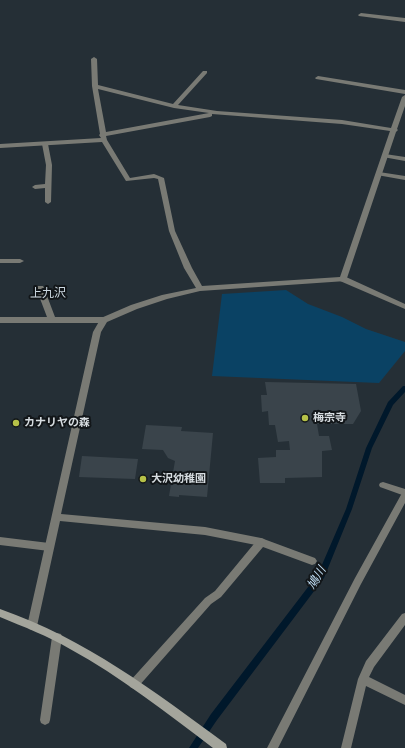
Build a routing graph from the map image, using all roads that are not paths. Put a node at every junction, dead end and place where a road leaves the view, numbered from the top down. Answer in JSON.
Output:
{"nodes":[{"id":1,"x":361,"y":15,"type":"dead end"},
{"id":2,"x":405,"y":20,"type":"edge"},
{"id":3,"x":94,"y":59,"type":"dead end"},
{"id":4,"x":205,"y":72,"type":"dead end"},
{"id":5,"x":318,"y":78,"type":"dead end"},
{"id":6,"x":95,"y":86,"type":"junction"},
{"id":7,"x":405,"y":92,"type":"edge"},
{"id":8,"x":405,"y":97,"type":"edge"},
{"id":9,"x":174,"y":106,"type":"junction"},
{"id":10,"x":403,"y":108,"type":"edge"},
{"id":11,"x":217,"y":113,"type":"junction"},
{"id":12,"x":395,"y":130,"type":"junction"},
{"id":13,"x":103,"y":138,"type":"junction"},
{"id":14,"x":45,"y":144,"type":"junction"},
{"id":15,"x":0,"y":146,"type":"edge"},
{"id":16,"x":385,"y":156,"type":"junction"},
{"id":17,"x":405,"y":159,"type":"edge"},
{"id":18,"x":379,"y":174,"type":"junction"},
{"id":19,"x":405,"y":178,"type":"edge"},
{"id":20,"x":48,"y":186,"type":"junction"},
{"id":21,"x":35,"y":187,"type":"dead end"},
{"id":22,"x":48,"y":202,"type":"dead end"},
{"id":23,"x":0,"y":260,"type":"edge"},
{"id":24,"x":20,"y":261,"type":"dead end"},
{"id":25,"x":343,"y":279,"type":"junction"},
{"id":26,"x":40,"y":288,"type":"dead end"},
{"id":27,"x":200,"y":290,"type":"junction"},
{"id":28,"x":405,"y":307,"type":"edge"},
{"id":29,"x":0,"y":320,"type":"edge"},
{"id":30,"x":52,"y":320,"type":"junction"},
{"id":31,"x":104,"y":320,"type":"junction"},
{"id":32,"x":383,"y":485,"type":"dead end"},
{"id":33,"x":405,"y":494,"type":"edge"},
{"id":34,"x":56,"y":517,"type":"junction"},
{"id":35,"x":0,"y":541,"type":"edge"},
{"id":36,"x":261,"y":542,"type":"junction"},
{"id":37,"x":49,"y":547,"type":"junction"},
{"id":38,"x":312,"y":561,"type":"dead end"},
{"id":39,"x":0,"y":613,"type":"edge"},
{"id":40,"x":405,"y":617,"type":"edge"},
{"id":41,"x":32,"y":626,"type":"junction"},
{"id":42,"x":57,"y":637,"type":"junction"},
{"id":43,"x":363,"y":678,"type":"junction"},
{"id":44,"x":134,"y":684,"type":"junction"},
{"id":45,"x":405,"y":700,"type":"edge"},
{"id":46,"x":45,"y":720,"type":"dead end"},
{"id":47,"x":222,"y":748,"type":"edge"},
{"id":48,"x":272,"y":748,"type":"edge"},
{"id":49,"x":346,"y":748,"type":"edge"}],
"edges":[{"from":1,"to":2,"type":"street"},
{"from":3,"to":6,"type":"street"},
{"from":4,"to":9,"type":"street"},
{"from":5,"to":7,"type":"street"},
{"from":6,"to":9,"type":"street"},
{"from":6,"to":13,"type":"street"},
{"from":8,"to":10,"type":"street"},
{"from":9,"to":11,"type":"street"},
{"from":10,"to":12,"type":"street"},
{"from":11,"to":12,"type":"street"},
{"from":11,"to":13,"type":"street"},
{"from":12,"to":16,"type":"street"},
{"from":13,"to":14,"type":"street"},
{"from":13,"to":27,"type":"street"},
{"from":14,"to":15,"type":"street"},
{"from":14,"to":20,"type":"street"},
{"from":16,"to":17,"type":"street"},
{"from":16,"to":18,"type":"street"},
{"from":18,"to":19,"type":"street"},
{"from":18,"to":25,"type":"street"},
{"from":20,"to":21,"type":"street"},
{"from":20,"to":22,"type":"street"},
{"from":23,"to":24,"type":"street"},
{"from":25,"to":27,"type":"street"},
{"from":25,"to":28,"type":"street"},
{"from":26,"to":30,"type":"street"},
{"from":27,"to":31,"type":"street"},
{"from":29,"to":30,"type":"street"},
{"from":30,"to":31,"type":"street"},
{"from":31,"to":34,"type":"street"},
{"from":32,"to":33,"type":"street"},
{"from":33,"to":48,"type":"street"},
{"from":34,"to":36,"type":"street"},
{"from":34,"to":37,"type":"street"},
{"from":35,"to":37,"type":"street"},
{"from":36,"to":38,"type":"street"},
{"from":36,"to":44,"type":"street"},
{"from":37,"to":41,"type":"street"},
{"from":39,"to":41,"type":"street"},
{"from":40,"to":43,"type":"street"},
{"from":41,"to":42,"type":"street"},
{"from":42,"to":44,"type":"street"},
{"from":42,"to":46,"type":"street"},
{"from":43,"to":45,"type":"street"},
{"from":43,"to":49,"type":"street"},
{"from":44,"to":47,"type":"street"}]}
